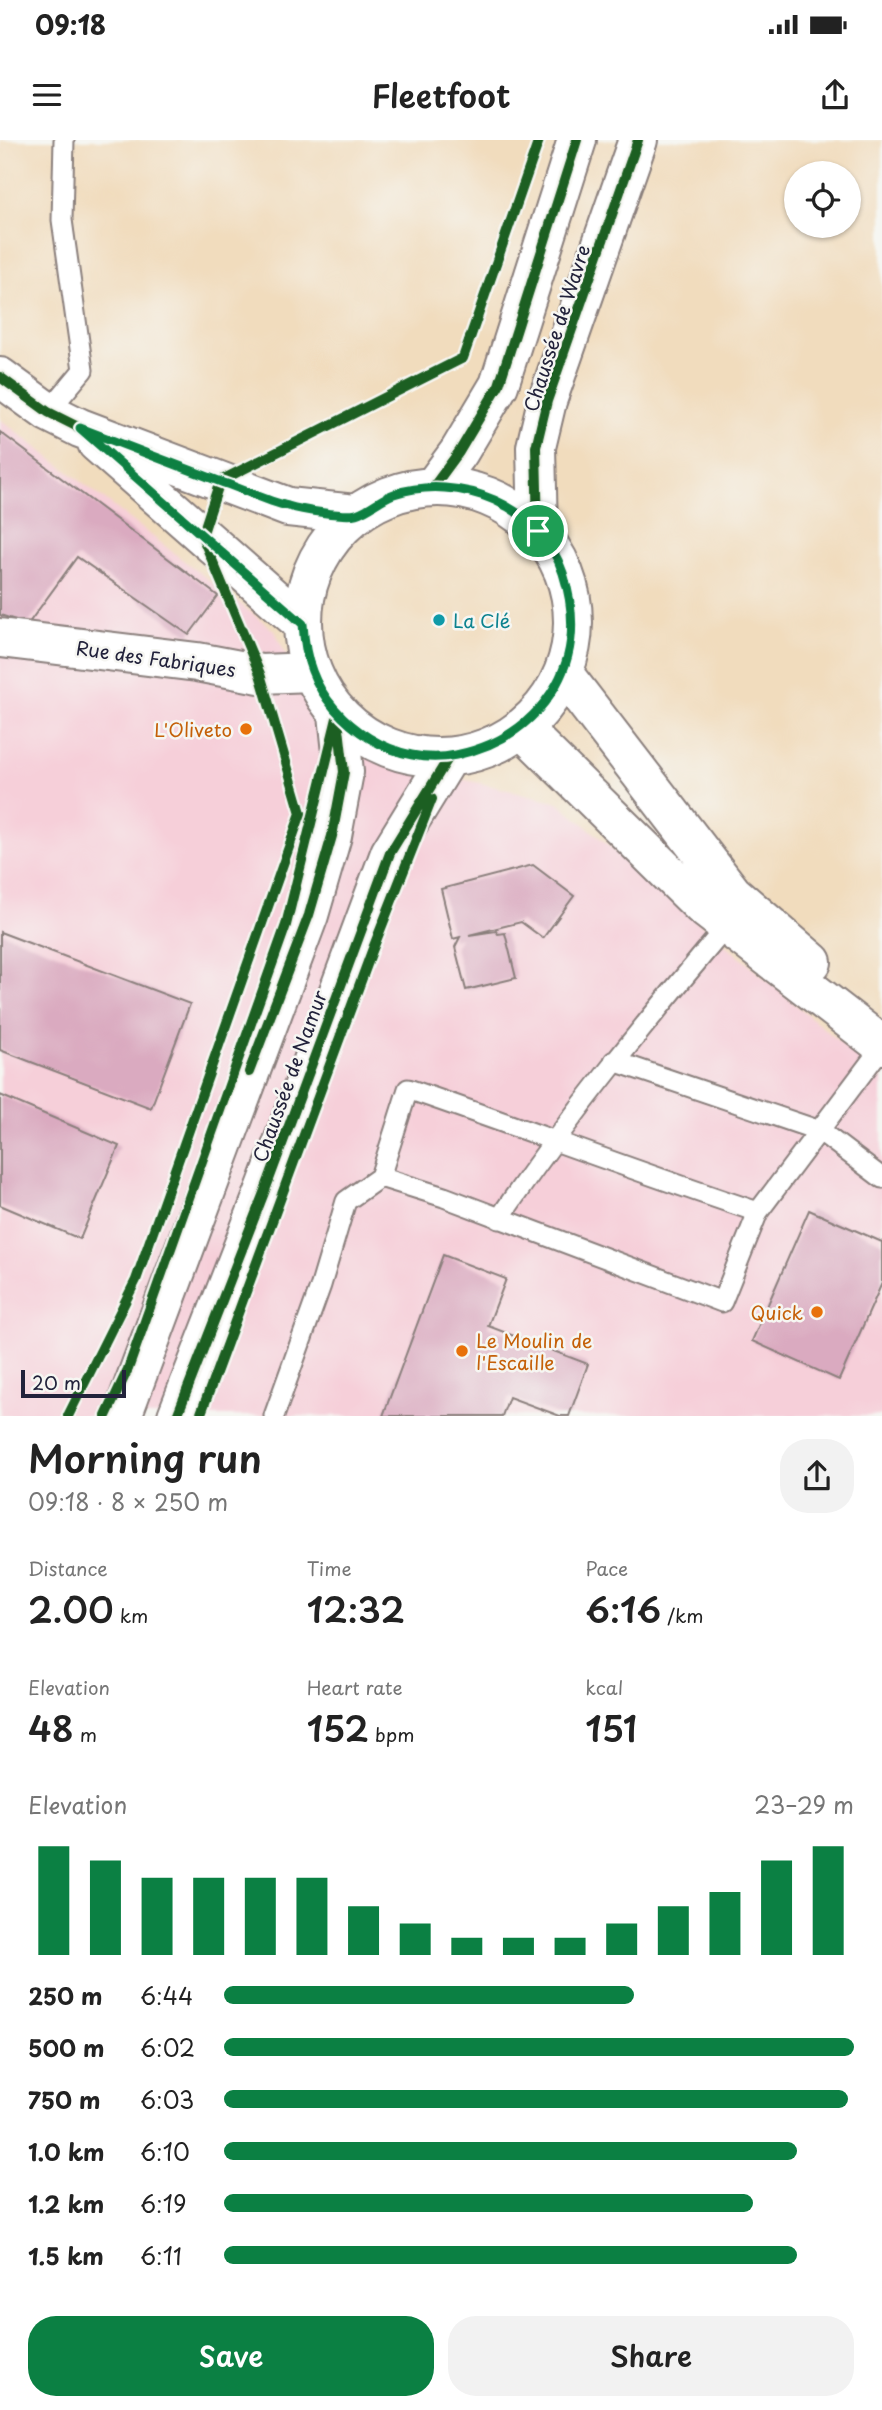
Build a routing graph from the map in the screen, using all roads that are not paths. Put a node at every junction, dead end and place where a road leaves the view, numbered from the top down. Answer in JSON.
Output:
{"nodes":[{"id":1,"x":64,"y":140,"type":"edge"},
{"id":2,"x":577,"y":140,"type":"edge"},
{"id":3,"x":638,"y":140,"type":"edge"},
{"id":4,"x":0,"y":377,"type":"edge"},
{"id":5,"x":64,"y":420,"type":"junction"},
{"id":6,"x":434,"y":486,"type":"junction"},
{"id":7,"x":355,"y":514,"type":"junction"},
{"id":8,"x":538,"y":531,"type":"junction"},
{"id":9,"x":303,"y":624,"type":"junction"},
{"id":10,"x":0,"y":638,"type":"edge"},
{"id":11,"x":312,"y":672,"type":"junction"},
{"id":12,"x":563,"y":673,"type":"junction"},
{"id":13,"x":338,"y":714,"type":"junction"},
{"id":14,"x":521,"y":728,"type":"junction"},
{"id":15,"x":449,"y":757,"type":"junction"},
{"id":16,"x":726,"y":927,"type":"junction"},
{"id":17,"x":882,"y":1022,"type":"edge"},
{"id":18,"x":882,"y":1046,"type":"edge"},
{"id":19,"x":614,"y":1061,"type":"junction"},
{"id":20,"x":820,"y":1131,"type":"junction"},
{"id":21,"x":554,"y":1139,"type":"junction"},
{"id":22,"x":380,"y":1177,"type":"junction"},
{"id":23,"x":882,"y":1178,"type":"edge"},
{"id":24,"x":758,"y":1212,"type":"junction"},
{"id":25,"x":499,"y":1219,"type":"junction"},
{"id":26,"x":122,"y":1416,"type":"edge"},
{"id":27,"x":177,"y":1416,"type":"edge"},
{"id":28,"x":274,"y":1416,"type":"edge"}],
"edges":[{"from":1,"to":5,"type":"lane"},
{"from":2,"to":6,"type":"main road","name":"Chaussée de Wavre"},
{"from":3,"to":8,"type":"main road","name":"Chaussée de Wavre"},
{"from":4,"to":5,"type":"main road"},
{"from":5,"to":7,"type":"main road"},
{"from":5,"to":9,"type":"main road"},
{"from":6,"to":7,"type":"main road"},
{"from":6,"to":8,"type":"main road"},
{"from":7,"to":9,"type":"main road"},
{"from":8,"to":12,"type":"main road"},
{"from":9,"to":11,"type":"main road"},
{"from":10,"to":11,"type":"main road","name":"Rue des Fabriques"},
{"from":11,"to":13,"type":"main road"},
{"from":12,"to":14,"type":"main road"},
{"from":12,"to":17,"type":"main road"},
{"from":13,"to":15,"type":"main road"},
{"from":13,"to":26,"type":"main road","name":"Chaussée de Namur"},
{"from":14,"to":15,"type":"main road"},
{"from":14,"to":16,"type":"main road"},
{"from":15,"to":27,"type":"main road","name":"Chaussée de Namur"},
{"from":16,"to":18,"type":"main road"},
{"from":16,"to":19,"type":"lane"},
{"from":18,"to":20,"type":"lane"},
{"from":19,"to":20,"type":"lane"},
{"from":19,"to":21,"type":"lane"},
{"from":20,"to":23,"type":"lane"},
{"from":20,"to":24,"type":"lane"},
{"from":21,"to":22,"type":"lane"},
{"from":21,"to":24,"type":"lane"},
{"from":21,"to":25,"type":"lane"},
{"from":22,"to":25,"type":"lane"},
{"from":22,"to":28,"type":"lane"},
{"from":24,"to":25,"type":"lane"}]}
